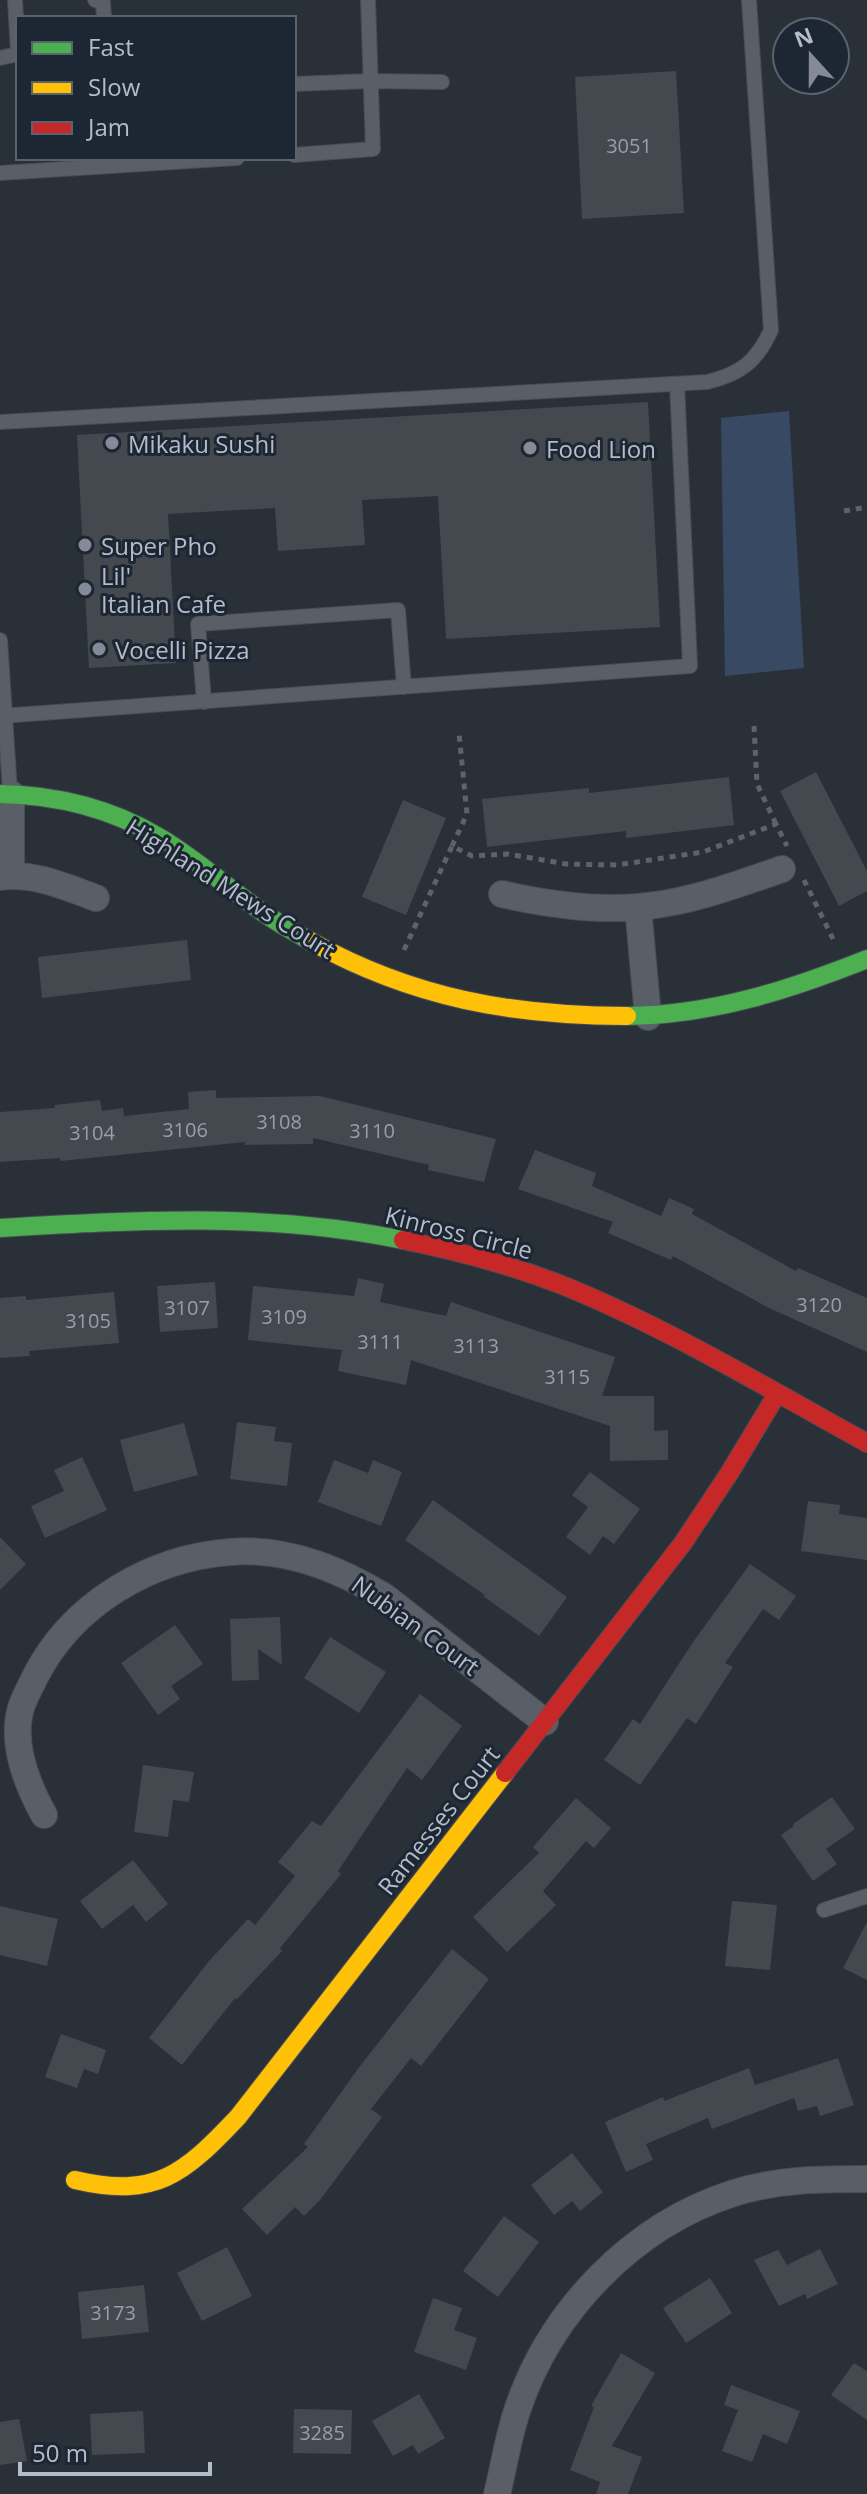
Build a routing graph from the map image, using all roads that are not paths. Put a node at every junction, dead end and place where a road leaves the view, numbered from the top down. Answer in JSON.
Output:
{"nodes":[{"id":1,"x":95,"y":0,"type":"edge"},
{"id":2,"x":368,"y":0,"type":"edge"},
{"id":3,"x":749,"y":0,"type":"edge"},
{"id":4,"x":104,"y":16,"type":"edge"},
{"id":5,"x":370,"y":81,"type":"junction"},
{"id":6,"x":442,"y":82,"type":"dead end"},
{"id":7,"x":296,"y":84,"type":"edge"},
{"id":8,"x":296,"y":155,"type":"edge"},
{"id":9,"x":176,"y":160,"type":"edge"},
{"id":10,"x":113,"y":162,"type":"edge"},
{"id":11,"x":28,"y":165,"type":"edge"},
{"id":12,"x":0,"y":173,"type":"edge"},
{"id":13,"x":677,"y":384,"type":"junction"},
{"id":14,"x":0,"y":422,"type":"edge"},
{"id":15,"x":0,"y":640,"type":"edge"},
{"id":16,"x":404,"y":687,"type":"junction"},
{"id":17,"x":204,"y":702,"type":"junction"},
{"id":18,"x":3,"y":716,"type":"edge"},
{"id":19,"x":5,"y":794,"type":"edge"},
{"id":20,"x":791,"y":865,"type":"road end"},
{"id":21,"x":6,"y":876,"type":"edge"},
{"id":22,"x":502,"y":894,"type":"dead end"},
{"id":23,"x":96,"y":898,"type":"dead end"},
{"id":24,"x":638,"y":907,"type":"junction"},
{"id":25,"x":867,"y":959,"type":"edge"},
{"id":26,"x":648,"y":1017,"type":"junction"},
{"id":27,"x":0,"y":1228,"type":"edge"},
{"id":28,"x":777,"y":1394,"type":"junction"},
{"id":29,"x":867,"y":1443,"type":"edge"},
{"id":30,"x":545,"y":1722,"type":"junction"},
{"id":31,"x":44,"y":1815,"type":"dead end"},
{"id":32,"x":867,"y":1896,"type":"edge"},
{"id":33,"x":824,"y":1910,"type":"dead end"},
{"id":34,"x":867,"y":2179,"type":"edge"},
{"id":35,"x":75,"y":2180,"type":"dead end"},
{"id":36,"x":497,"y":2494,"type":"edge"}],
"edges":[{"from":1,"to":4,"type":"lane"},
{"from":2,"to":5,"type":"lane"},
{"from":3,"to":13,"type":"lane"},
{"from":5,"to":6,"type":"lane"},
{"from":5,"to":7,"type":"lane"},
{"from":5,"to":8,"type":"lane"},
{"from":9,"to":10,"type":"lane"},
{"from":10,"to":11,"type":"lane"},
{"from":11,"to":12,"type":"lane"},
{"from":13,"to":14,"type":"lane"},
{"from":13,"to":16,"type":"lane"},
{"from":15,"to":18,"type":"lane"},
{"from":16,"to":17,"type":"lane"},
{"from":16,"to":17,"type":"lane"},
{"from":17,"to":18,"type":"lane"},
{"from":18,"to":19,"type":"lane"},
{"from":19,"to":21,"type":"street"},
{"from":19,"to":26,"type":"street","name":"Highland Mews Court"},
{"from":20,"to":24,"type":"street"},
{"from":21,"to":23,"type":"street"},
{"from":22,"to":24,"type":"street"},
{"from":24,"to":26,"type":"street"},
{"from":25,"to":26,"type":"street","name":"Highland Mews Court"},
{"from":27,"to":28,"type":"street","name":"Kinross Circle"},
{"from":28,"to":29,"type":"street","name":"Kinross Circle"},
{"from":28,"to":30,"type":"street","name":"Ramesses Court"},
{"from":30,"to":31,"type":"street","name":"Nubian Court"},
{"from":30,"to":35,"type":"street","name":"Ramesses Court"},
{"from":32,"to":33,"type":"lane"},
{"from":34,"to":36,"type":"street"}]}
